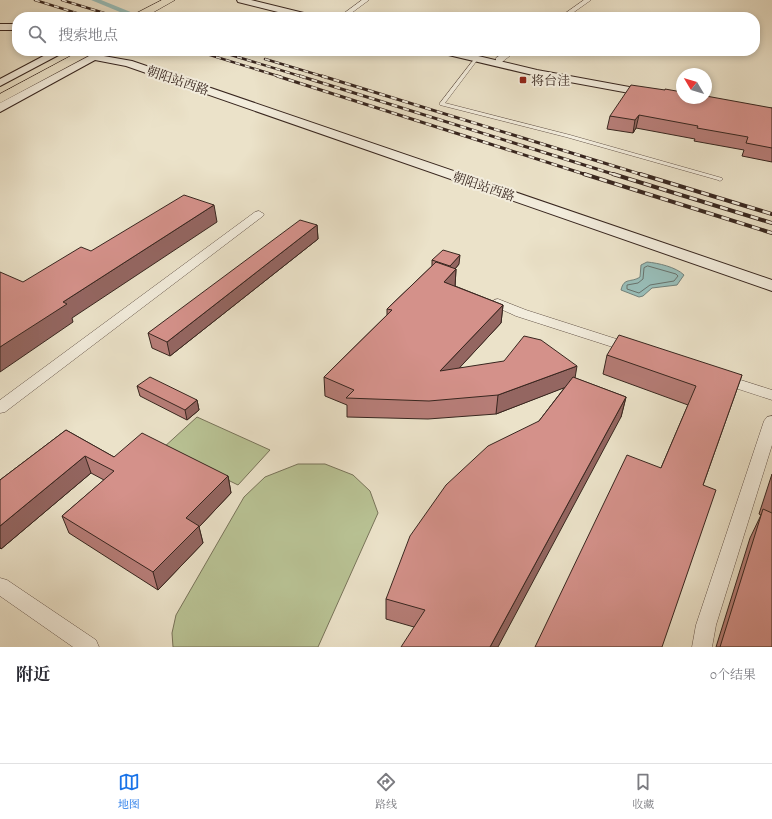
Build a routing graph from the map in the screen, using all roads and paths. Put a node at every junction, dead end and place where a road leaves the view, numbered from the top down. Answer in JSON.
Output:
{"nodes":[{"id":1,"x":241,"y":0,"type":"edge"},
{"id":2,"x":257,"y":0,"type":"edge"},
{"id":3,"x":366,"y":0,"type":"edge"},
{"id":4,"x":588,"y":0,"type":"edge"},
{"id":5,"x":174,"y":2,"type":"edge"},
{"id":6,"x":149,"y":12,"type":"edge"},
{"id":7,"x":159,"y":12,"type":"edge"},
{"id":8,"x":295,"y":12,"type":"edge"},
{"id":9,"x":299,"y":12,"type":"edge"},
{"id":10,"x":349,"y":12,"type":"edge"},
{"id":11,"x":570,"y":12,"type":"edge"},
{"id":12,"x":0,"y":27,"type":"edge"},
{"id":13,"x":12,"y":27,"type":"edge"},
{"id":14,"x":51,"y":56,"type":"edge"},
{"id":15,"x":64,"y":56,"type":"edge"},
{"id":16,"x":86,"y":56,"type":"edge"},
{"id":17,"x":87,"y":56,"type":"edge"},
{"id":18,"x":102,"y":56,"type":"edge"},
{"id":19,"x":464,"y":56,"type":"edge"},
{"id":20,"x":483,"y":56,"type":"edge"},
{"id":21,"x":505,"y":56,"type":"edge"},
{"id":22,"x":476,"y":59,"type":"junction"},
{"id":23,"x":499,"y":60,"type":"junction"},
{"id":24,"x":120,"y":61,"type":"junction"},
{"id":25,"x":0,"y":83,"type":"edge"},
{"id":26,"x":0,"y":90,"type":"edge"},
{"id":27,"x":0,"y":100,"type":"edge"},
{"id":28,"x":0,"y":108,"type":"edge"},
{"id":29,"x":720,"y":179,"type":"dead end"},
{"id":30,"x":260,"y":214,"type":"dead end"},
{"id":31,"x":772,"y":277,"type":"edge"},
{"id":32,"x":772,"y":286,"type":"edge"},
{"id":33,"x":498,"y":303,"type":"edge"},
{"id":34,"x":643,"y":353,"type":"edge"},
{"id":35,"x":711,"y":375,"type":"edge"},
{"id":36,"x":772,"y":395,"type":"edge"},
{"id":37,"x":0,"y":408,"type":"edge"},
{"id":38,"x":772,"y":421,"type":"edge"},
{"id":39,"x":0,"y":586,"type":"edge"},
{"id":40,"x":89,"y":647,"type":"edge"},
{"id":41,"x":702,"y":647,"type":"edge"}],
"edges":[{"from":1,"to":8,"type":"main road"},
{"from":2,"to":9,"type":"main road"},
{"from":3,"to":10,"type":"street"},
{"from":4,"to":11,"type":"street"},
{"from":5,"to":6,"type":"main road"},
{"from":5,"to":7,"type":"main road"},
{"from":12,"to":13,"type":"main road"},
{"from":14,"to":25,"type":"main road"},
{"from":15,"to":26,"type":"main road"},
{"from":16,"to":27,"type":"main road"},
{"from":17,"to":28,"type":"main road"},
{"from":18,"to":24,"type":"main road"},
{"from":19,"to":22,"type":"main road"},
{"from":20,"to":23,"type":"main road"},
{"from":21,"to":23,"type":"street"},
{"from":22,"to":23,"type":"main road"},
{"from":22,"to":29,"type":"lane"},
{"from":24,"to":31,"type":"main road","name":"朝阳站西路"},
{"from":24,"to":32,"type":"main road","name":"朝阳站西路"},
{"from":30,"to":37,"type":"street"},
{"from":33,"to":34,"type":"street"},
{"from":35,"to":36,"type":"street"},
{"from":38,"to":41,"type":"street"},
{"from":39,"to":40,"type":"street"}]}
